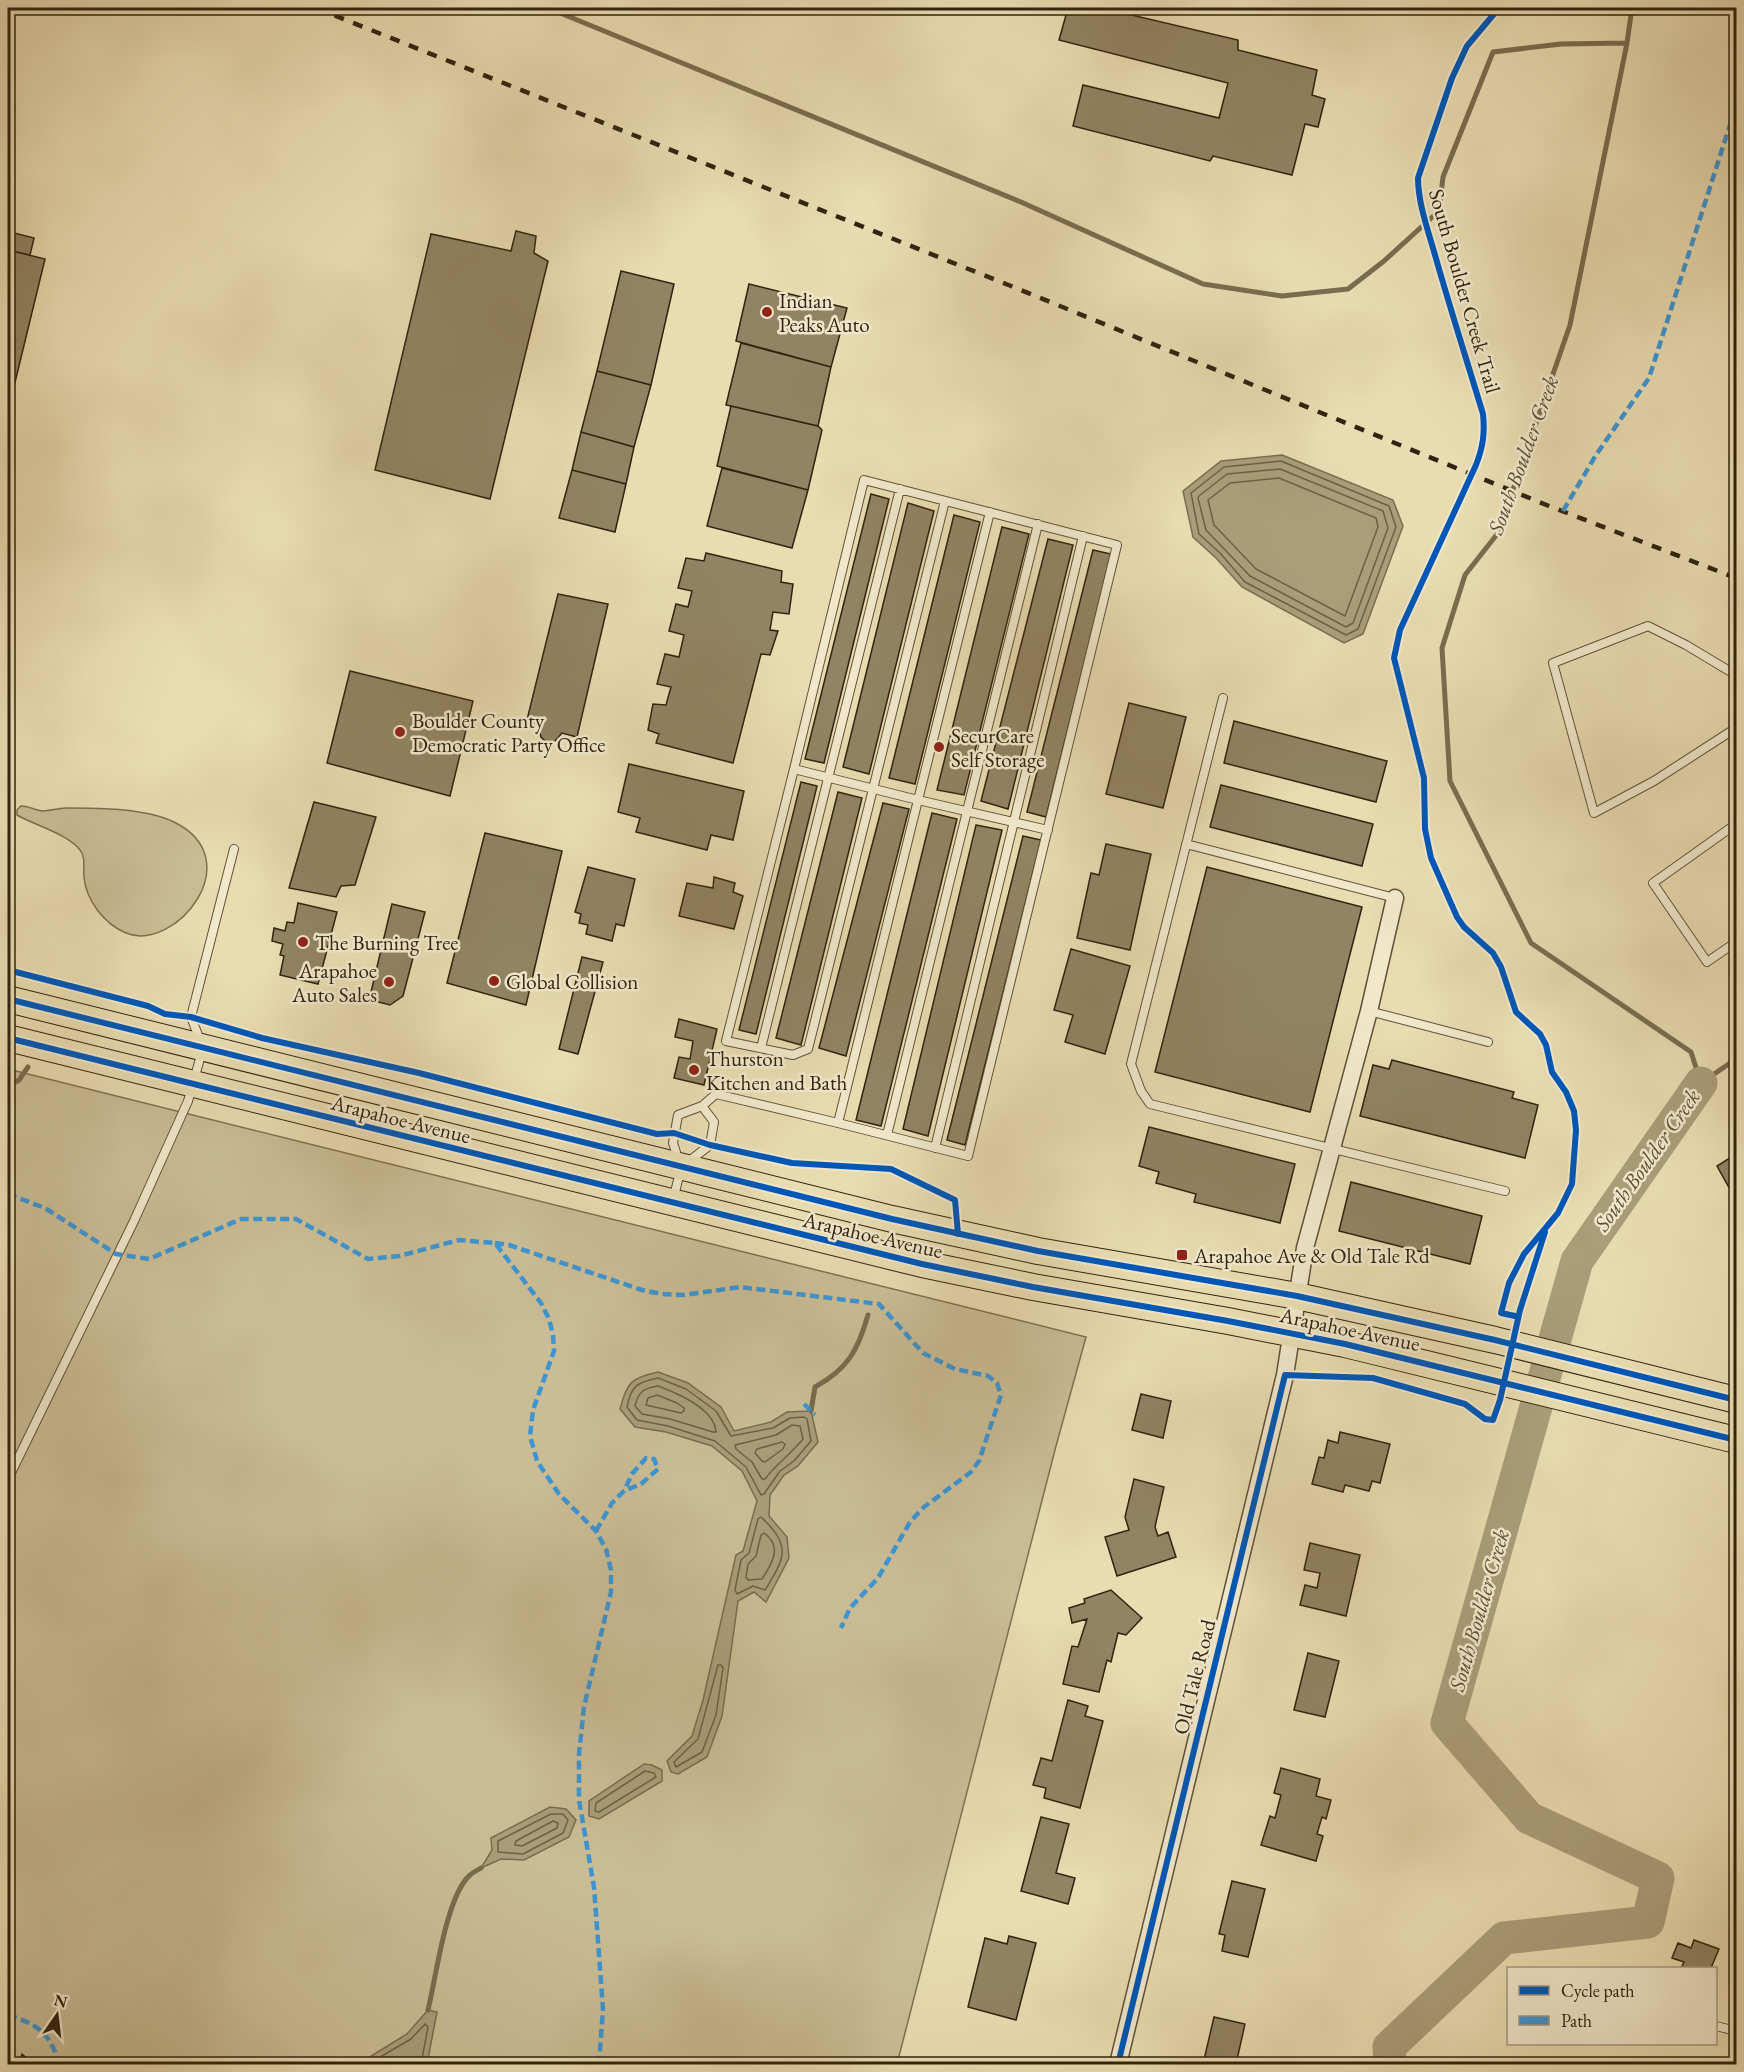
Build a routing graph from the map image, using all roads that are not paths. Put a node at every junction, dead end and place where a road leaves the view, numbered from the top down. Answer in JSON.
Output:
{"nodes":[{"id":1,"x":900,"y":489,"type":"junction"},
{"id":2,"x":945,"y":501,"type":"junction"},
{"id":3,"x":990,"y":512,"type":"junction"},
{"id":4,"x":1038,"y":524,"type":"junction"},
{"id":5,"x":1083,"y":536,"type":"junction"},
{"id":6,"x":1737,"y":675,"type":"edge"},
{"id":7,"x":1223,"y":698,"type":"dead end"},
{"id":8,"x":1737,"y":728,"type":"edge"},
{"id":9,"x":794,"y":769,"type":"junction"},
{"id":10,"x":828,"y":777,"type":"junction"},
{"id":11,"x":873,"y":789,"type":"junction"},
{"id":12,"x":918,"y":800,"type":"junction"},
{"id":13,"x":968,"y":812,"type":"junction"},
{"id":14,"x":1013,"y":822,"type":"junction"},
{"id":15,"x":1737,"y":824,"type":"edge"},
{"id":16,"x":1048,"y":830,"type":"junction"},
{"id":17,"x":1186,"y":844,"type":"junction"},
{"id":18,"x":234,"y":849,"type":"dead end"},
{"id":19,"x":1395,"y":898,"type":"joint"},
{"id":20,"x":1737,"y":942,"type":"edge"},
{"id":21,"x":8,"y":999,"type":"edge"},
{"id":22,"x":1369,"y":1011,"type":"junction"},
{"id":23,"x":8,"y":1038,"type":"edge"},
{"id":24,"x":1488,"y":1042,"type":"dead end"},
{"id":25,"x":203,"y":1048,"type":"junction"},
{"id":26,"x":761,"y":1048,"type":"junction"},
{"id":27,"x":193,"y":1084,"type":"junction"},
{"id":28,"x":702,"y":1106,"type":"junction"},
{"id":29,"x":838,"y":1123,"type":"junction"},
{"id":30,"x":888,"y":1136,"type":"junction"},
{"id":31,"x":934,"y":1148,"type":"junction"},
{"id":32,"x":1332,"y":1148,"type":"junction"},
{"id":33,"x":681,"y":1168,"type":"junction"},
{"id":34,"x":1505,"y":1191,"type":"dead end"},
{"id":35,"x":672,"y":1203,"type":"junction"},
{"id":36,"x":1297,"y":1296,"type":"junction"},
{"id":37,"x":1291,"y":1332,"type":"junction"},
{"id":38,"x":1737,"y":1400,"type":"edge"},
{"id":39,"x":1737,"y":1440,"type":"edge"},
{"id":40,"x":8,"y":1479,"type":"edge"},
{"id":41,"x":1717,"y":2026,"type":"edge"},
{"id":42,"x":1737,"y":2031,"type":"edge"},
{"id":43,"x":1118,"y":2064,"type":"edge"}],
"edges":[{"from":1,"to":2,"type":"lane"},
{"from":1,"to":9,"type":"lane"},
{"from":1,"to":10,"type":"lane"},
{"from":2,"to":3,"type":"lane"},
{"from":2,"to":11,"type":"lane"},
{"from":3,"to":4,"type":"lane"},
{"from":3,"to":12,"type":"lane"},
{"from":4,"to":5,"type":"lane"},
{"from":4,"to":13,"type":"lane"},
{"from":5,"to":14,"type":"lane"},
{"from":5,"to":16,"type":"lane"},
{"from":6,"to":8,"type":"lane"},
{"from":7,"to":17,"type":"lane"},
{"from":9,"to":10,"type":"lane"},
{"from":9,"to":26,"type":"lane"},
{"from":10,"to":11,"type":"lane"},
{"from":10,"to":26,"type":"lane"},
{"from":11,"to":12,"type":"lane"},
{"from":11,"to":26,"type":"lane"},
{"from":12,"to":13,"type":"lane"},
{"from":12,"to":29,"type":"lane"},
{"from":13,"to":14,"type":"lane"},
{"from":13,"to":30,"type":"lane"},
{"from":14,"to":16,"type":"lane"},
{"from":14,"to":31,"type":"lane"},
{"from":15,"to":20,"type":"lane"},
{"from":16,"to":31,"type":"lane"},
{"from":17,"to":19,"type":"lane"},
{"from":17,"to":32,"type":"lane"},
{"from":18,"to":25,"type":"lane"},
{"from":19,"to":22,"type":"street","name":"Old Tale Road"},
{"from":21,"to":25,"type":"main road","name":"Arapahoe Avenue"},
{"from":22,"to":24,"type":"lane"},
{"from":22,"to":32,"type":"street","name":"Old Tale Road"},
{"from":23,"to":27,"type":"main road","name":"Arapahoe Avenue"},
{"from":25,"to":27,"type":"lane"},
{"from":25,"to":33,"type":"main road","name":"Arapahoe Avenue"},
{"from":27,"to":35,"type":"main road","name":"Arapahoe Avenue"},
{"from":27,"to":40,"type":"lane"},
{"from":28,"to":29,"type":"lane"},
{"from":28,"to":33,"type":"lane"},
{"from":28,"to":33,"type":"lane"},
{"from":29,"to":30,"type":"lane"},
{"from":30,"to":31,"type":"lane"},
{"from":32,"to":34,"type":"lane"},
{"from":32,"to":36,"type":"street","name":"Old Tale Road"},
{"from":33,"to":35,"type":"lane"},
{"from":33,"to":36,"type":"main road","name":"Arapahoe Avenue"},
{"from":35,"to":37,"type":"main road","name":"Arapahoe Avenue"},
{"from":36,"to":37,"type":"street","name":"Old Tale Road"},
{"from":36,"to":38,"type":"main road","name":"Arapahoe Avenue"},
{"from":37,"to":39,"type":"main road","name":"Arapahoe Avenue"},
{"from":37,"to":43,"type":"street","name":"Old Tale Road"},
{"from":41,"to":42,"type":"lane"}]}
